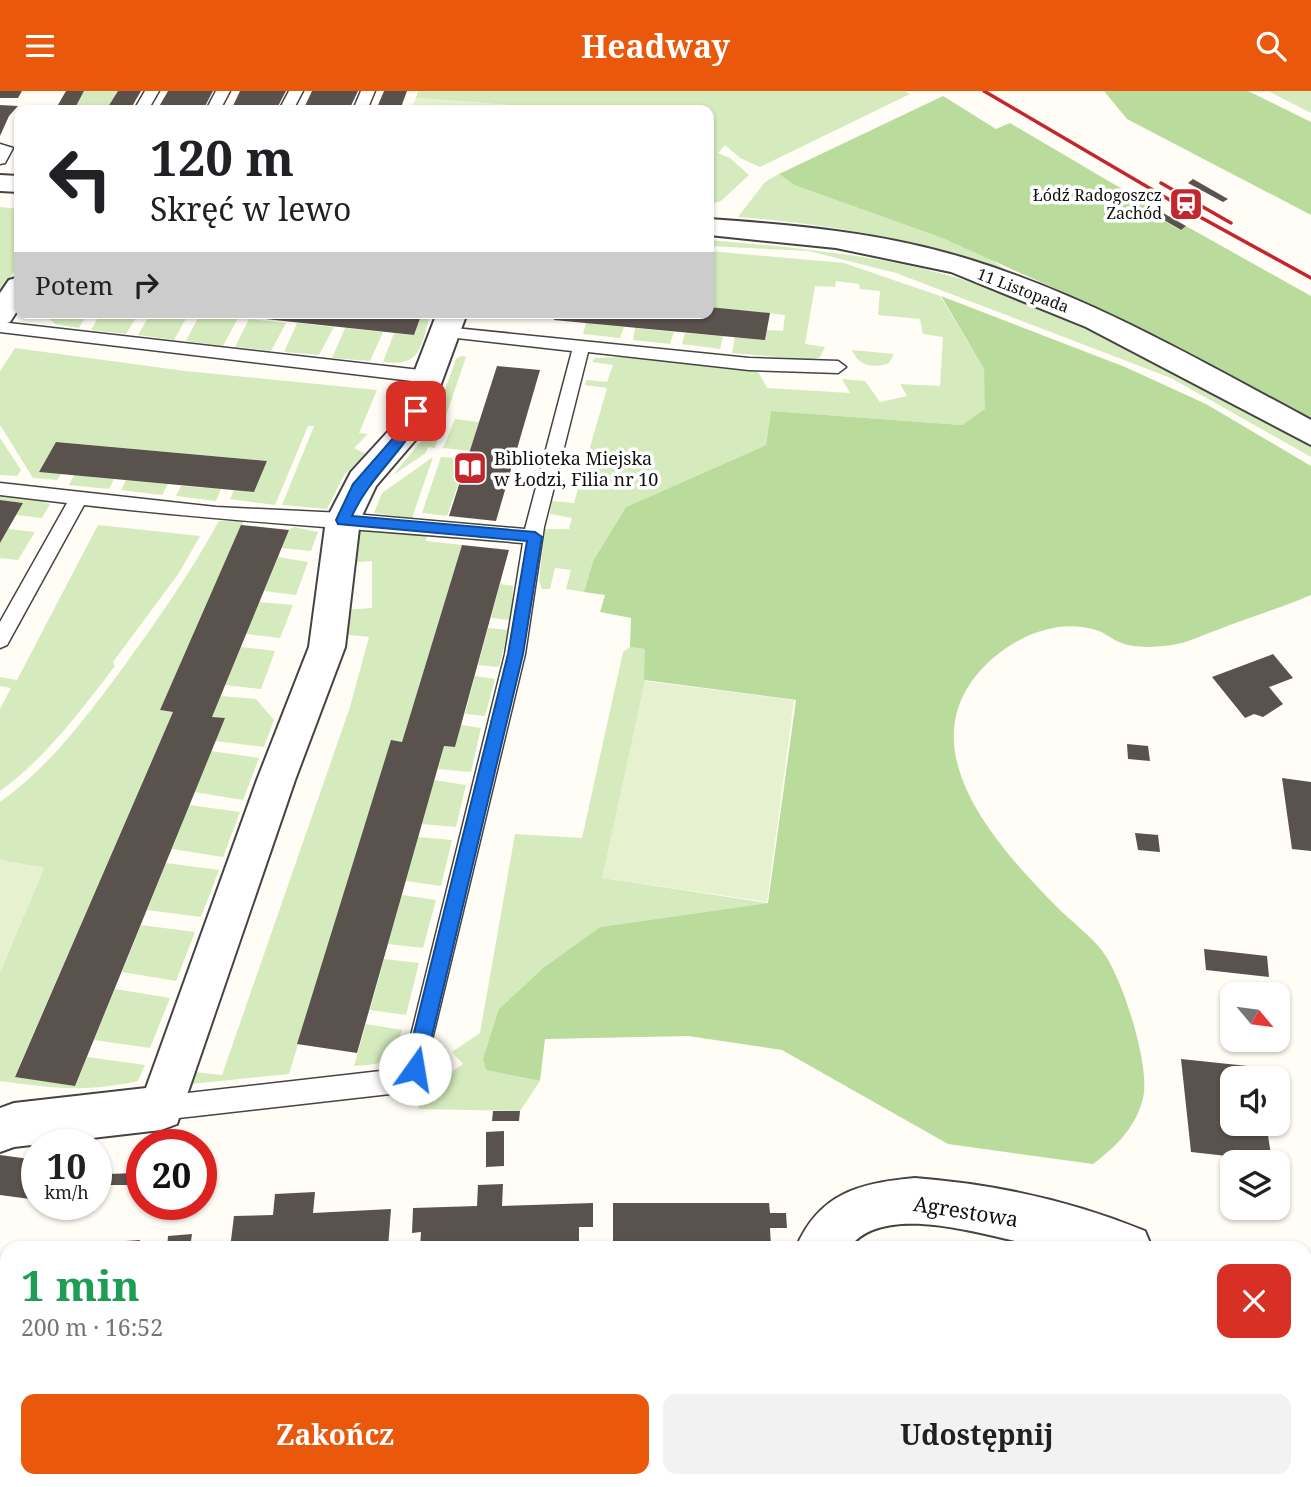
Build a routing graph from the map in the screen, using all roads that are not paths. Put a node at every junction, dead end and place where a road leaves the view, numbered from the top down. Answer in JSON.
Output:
{"nodes":[{"id":1,"x":0,"y":148,"type":"edge"},
{"id":2,"x":0,"y":160,"type":"edge"},
{"id":3,"x":714,"y":227,"type":"edge"},
{"id":4,"x":14,"y":294,"type":"edge"},
{"id":5,"x":0,"y":315,"type":"edge"},
{"id":6,"x":448,"y":322,"type":"edge"},
{"id":7,"x":0,"y":327,"type":"edge"},
{"id":8,"x":581,"y":346,"type":"junction"},
{"id":9,"x":838,"y":367,"type":"dead end"},
{"id":10,"x":429,"y":377,"type":"junction"},
{"id":11,"x":1311,"y":434,"type":"edge"},
{"id":12,"x":0,"y":489,"type":"edge"},
{"id":13,"x":79,"y":497,"type":"junction"},
{"id":14,"x":343,"y":520,"type":"junction"},
{"id":15,"x":535,"y":537,"type":"junction"},
{"id":16,"x":0,"y":641,"type":"edge"},
{"id":17,"x":161,"y":1108,"type":"junction"},
{"id":18,"x":0,"y":1130,"type":"edge"},
{"id":19,"x":824,"y":1241,"type":"edge"},
{"id":20,"x":1101,"y":1241,"type":"edge"}],
"edges":[{"from":1,"to":2,"type":"lane"},
{"from":3,"to":11,"type":"street","name":"11 Listopada"},
{"from":4,"to":5,"type":"street"},
{"from":6,"to":8,"type":"lane"},
{"from":6,"to":10,"type":"street"},
{"from":7,"to":10,"type":"lane"},
{"from":8,"to":9,"type":"lane"},
{"from":8,"to":15,"type":"lane"},
{"from":10,"to":14,"type":"street"},
{"from":12,"to":13,"type":"lane"},
{"from":13,"to":14,"type":"lane"},
{"from":13,"to":16,"type":"lane"},
{"from":14,"to":15,"type":"lane"},
{"from":14,"to":17,"type":"street"},
{"from":15,"to":17,"type":"lane"},
{"from":17,"to":18,"type":"street"},
{"from":19,"to":20,"type":"street","name":"Agrestowa"}]}
